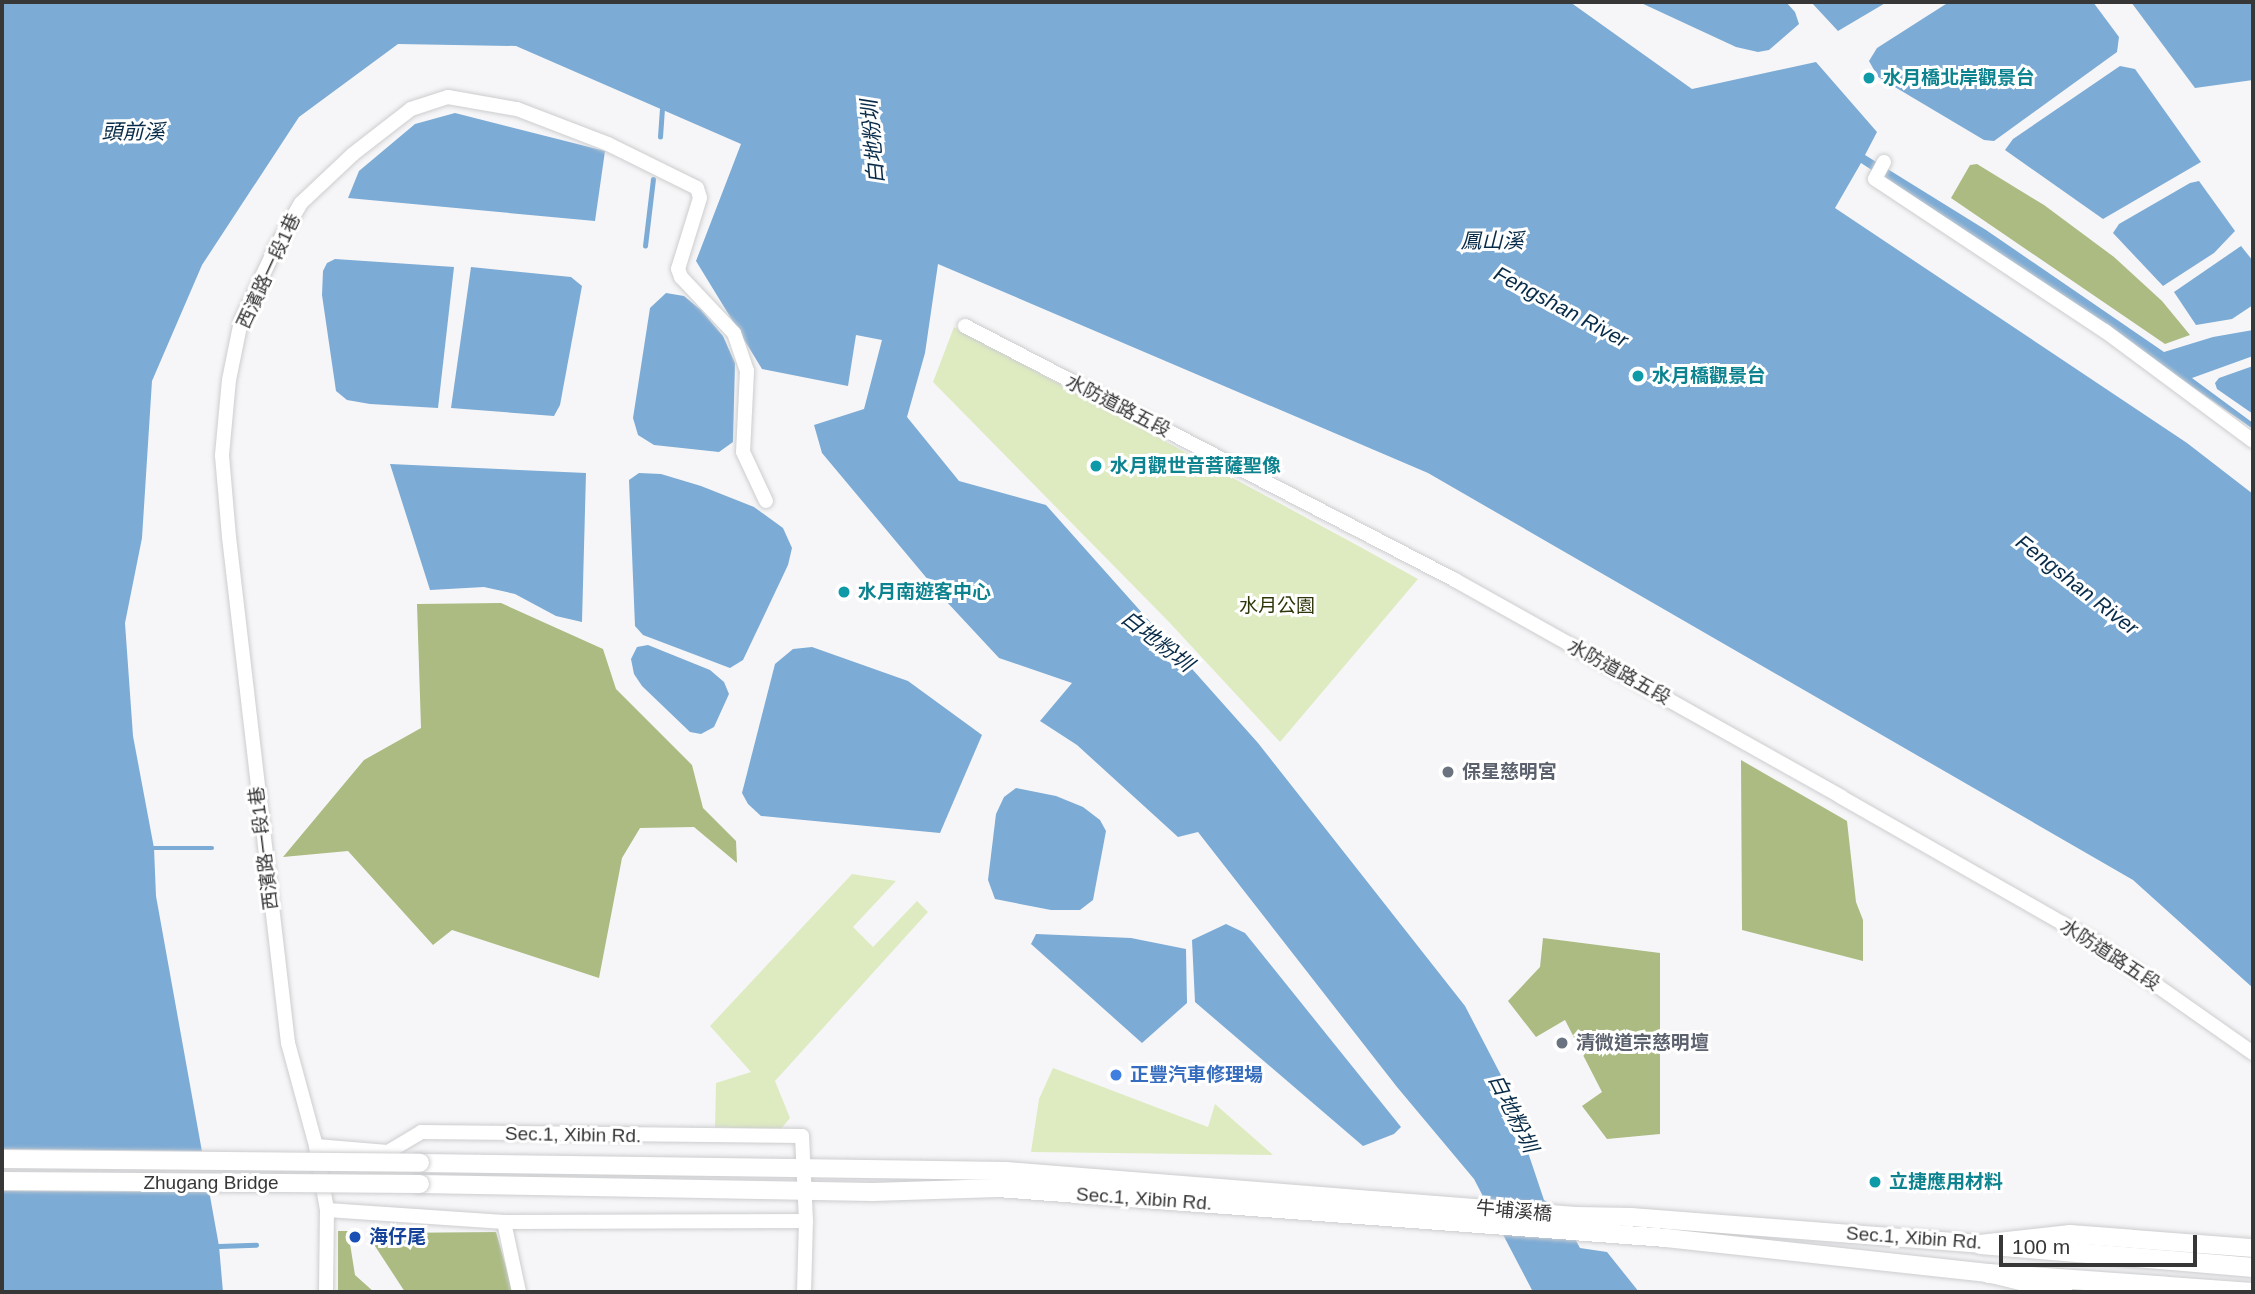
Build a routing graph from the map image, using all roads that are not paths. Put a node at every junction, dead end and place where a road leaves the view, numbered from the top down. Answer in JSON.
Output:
{"nodes":[{"id":1,"x":1884,"y":162,"type":"dead end"},
{"id":2,"x":965,"y":327,"type":"dead end"},
{"id":3,"x":2253,"y":441,"type":"edge"},
{"id":4,"x":766,"y":501,"type":"dead end"},
{"id":5,"x":2253,"y":1053,"type":"edge"},
{"id":6,"x":316,"y":1146,"type":"junction"},
{"id":7,"x":2,"y":1159,"type":"edge"},
{"id":8,"x":420,"y":1163,"type":"joint"},
{"id":9,"x":803,"y":1170,"type":"junction"},
{"id":10,"x":2,"y":1181,"type":"edge"},
{"id":11,"x":421,"y":1184,"type":"joint"},
{"id":12,"x":805,"y":1190,"type":"junction"},
{"id":13,"x":1453,"y":1205,"type":"joint"},
{"id":14,"x":327,"y":1210,"type":"junction"},
{"id":15,"x":806,"y":1221,"type":"junction"},
{"id":16,"x":505,"y":1222,"type":"junction"},
{"id":17,"x":1576,"y":1224,"type":"junction"},
{"id":18,"x":1483,"y":1225,"type":"joint"},
{"id":19,"x":1980,"y":1244,"type":"junction"},
{"id":20,"x":2253,"y":1248,"type":"edge"},
{"id":21,"x":2253,"y":1267,"type":"edge"},
{"id":22,"x":1988,"y":1273,"type":"junction"},
{"id":23,"x":326,"y":1292,"type":"edge"},
{"id":24,"x":519,"y":1292,"type":"edge"},
{"id":25,"x":804,"y":1292,"type":"edge"},
{"id":26,"x":2064,"y":1292,"type":"edge"},
{"id":27,"x":2251,"y":1292,"type":"edge"}],
"edges":[{"from":1,"to":3,"type":"street"},
{"from":2,"to":5,"type":"street","name":"水防道路五段"},
{"from":4,"to":6,"type":"street","name":"西濱路一段1巷"},
{"from":6,"to":9,"type":"street","name":"Sec.1, Xibin Rd."},
{"from":6,"to":14,"type":"street","name":"西濱路一段1巷"},
{"from":7,"to":8,"type":"main road","name":"Zhugang Bridge","bridge":true},
{"from":8,"to":9,"type":"main road","name":"Sec.1, Xibin Rd."},
{"from":9,"to":12,"type":"street","name":"Sec.1, Xibin Rd."},
{"from":9,"to":13,"type":"main road","name":"Sec.1, Xibin Rd."},
{"from":10,"to":11,"type":"main road","name":"Zhugang Bridge","bridge":true},
{"from":11,"to":12,"type":"main road","name":"Sec.1, Xibin Rd."},
{"from":12,"to":15,"type":"street","name":"Sec.1, Xibin Rd."},
{"from":12,"to":18,"type":"main road","name":"Sec.1, Xibin Rd."},
{"from":13,"to":17,"type":"main road","name":"牛埔溪橋"},
{"from":14,"to":16,"type":"street"},
{"from":14,"to":23,"type":"street","name":"西濱路一段1巷"},
{"from":15,"to":16,"type":"street"},
{"from":15,"to":25,"type":"street","name":"Sec.1, Xibin Rd."},
{"from":16,"to":24,"type":"street"},
{"from":17,"to":18,"type":"main road","name":"牛埔溪橋"},
{"from":17,"to":19,"type":"main road","name":"Sec.1, Xibin Rd."},
{"from":17,"to":22,"type":"main road","name":"Sec.1, Xibin Rd."},
{"from":19,"to":20,"type":"main road","name":"Sec.1, Xibin Rd."},
{"from":19,"to":21,"type":"highway"},
{"from":22,"to":26,"type":"main road","name":"Sec.1, Xibin Rd."},
{"from":22,"to":27,"type":"highway"}]}
